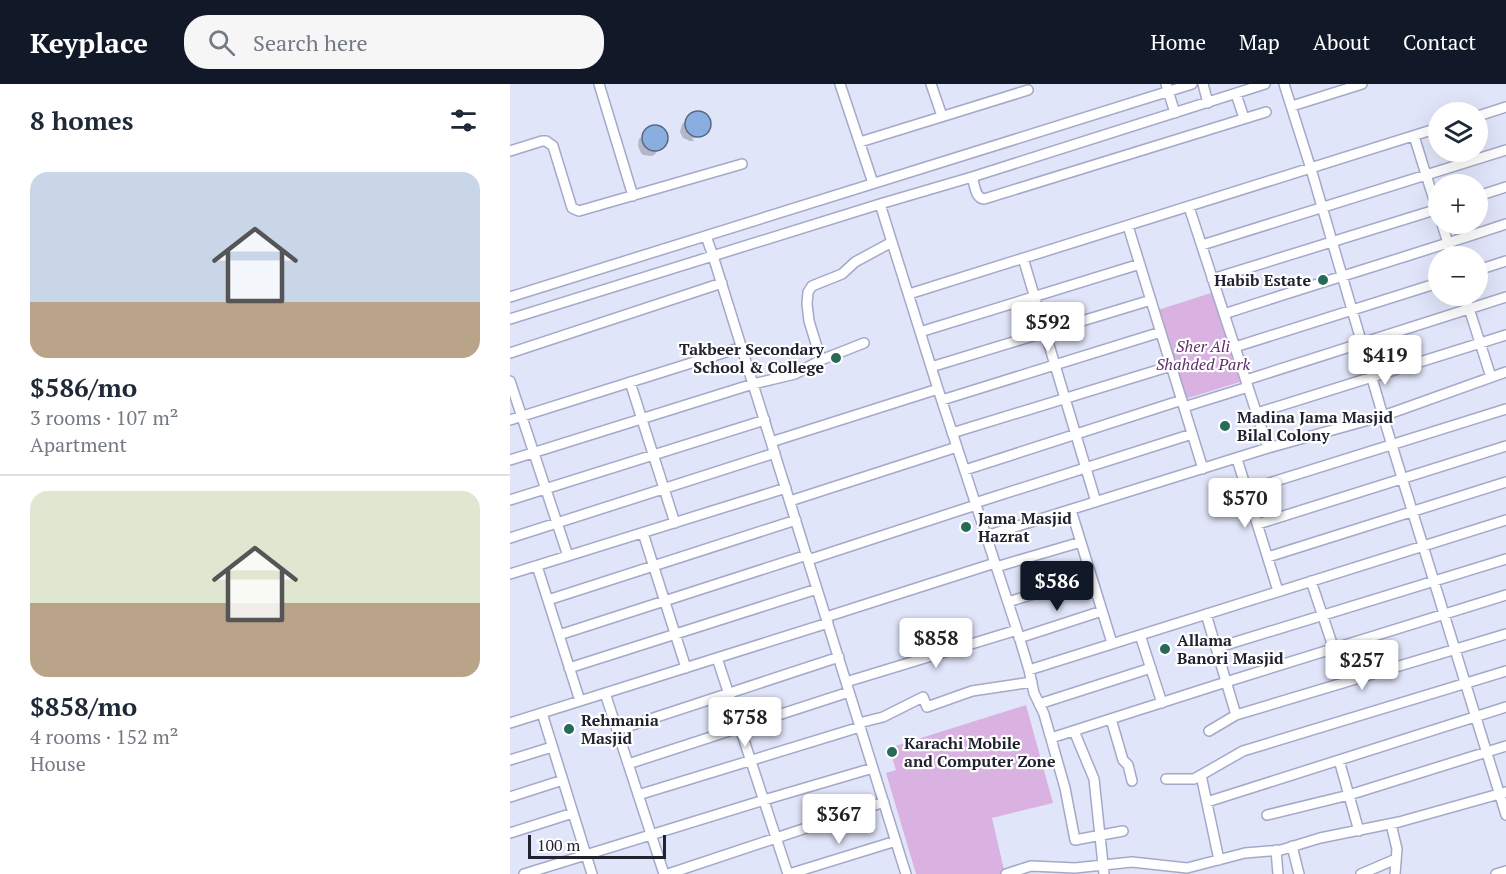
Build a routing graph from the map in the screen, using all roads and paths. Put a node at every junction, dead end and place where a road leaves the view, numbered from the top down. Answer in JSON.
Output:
{"nodes":[{"id":1,"x":598,"y":84,"type":"edge"},
{"id":2,"x":840,"y":84,"type":"edge"},
{"id":3,"x":931,"y":84,"type":"edge"},
{"id":4,"x":1192,"y":84,"type":"edge"},
{"id":5,"x":1203,"y":84,"type":"edge"},
{"id":6,"x":1265,"y":84,"type":"edge"},
{"id":7,"x":1362,"y":84,"type":"edge"},
{"id":8,"x":1167,"y":88,"type":"edge"},
{"id":9,"x":1028,"y":90,"type":"dead end"},
{"id":10,"x":1236,"y":94,"type":"junction"},
{"id":11,"x":1288,"y":94,"type":"edge"},
{"id":12,"x":1208,"y":103,"type":"junction"},
{"id":13,"x":1506,"y":107,"type":"edge"},
{"id":14,"x":1241,"y":111,"type":"junction"},
{"id":15,"x":1266,"y":112,"type":"dead end"},
{"id":16,"x":1175,"y":113,"type":"junction"},
{"id":17,"x":1488,"y":113,"type":"edge"},
{"id":18,"x":942,"y":116,"type":"junction"},
{"id":19,"x":1428,"y":131,"type":"edge"},
{"id":20,"x":1414,"y":136,"type":"junction"},
{"id":21,"x":860,"y":142,"type":"junction"},
{"id":22,"x":1506,"y":150,"type":"edge"},
{"id":23,"x":510,"y":151,"type":"edge"},
{"id":24,"x":742,"y":164,"type":"dead end"},
{"id":25,"x":1311,"y":169,"type":"junction"},
{"id":26,"x":1426,"y":175,"type":"junction"},
{"id":27,"x":973,"y":180,"type":"junction"},
{"id":28,"x":1428,"y":181,"type":"edge"},
{"id":29,"x":873,"y":183,"type":"junction"},
{"id":30,"x":1506,"y":187,"type":"edge"},
{"id":31,"x":1488,"y":193,"type":"edge"},
{"id":32,"x":633,"y":196,"type":"junction"},
{"id":33,"x":880,"y":204,"type":"junction"},
{"id":34,"x":1189,"y":207,"type":"junction"},
{"id":35,"x":1322,"y":208,"type":"junction"},
{"id":36,"x":1428,"y":213,"type":"edge"},
{"id":37,"x":1506,"y":224,"type":"edge"},
{"id":38,"x":1128,"y":226,"type":"junction"},
{"id":39,"x":1445,"y":234,"type":"edge"},
{"id":40,"x":706,"y":236,"type":"junction"},
{"id":41,"x":892,"y":242,"type":"junction"},
{"id":42,"x":1333,"y":242,"type":"junction"},
{"id":43,"x":1448,"y":243,"type":"junction"},
{"id":44,"x":1202,"y":245,"type":"junction"},
{"id":45,"x":1449,"y":246,"type":"edge"},
{"id":46,"x":714,"y":255,"type":"junction"},
{"id":47,"x":1023,"y":258,"type":"junction"},
{"id":48,"x":1506,"y":261,"type":"edge"},
{"id":49,"x":1140,"y":264,"type":"junction"},
{"id":50,"x":1488,"y":267,"type":"edge"},
{"id":51,"x":1342,"y":275,"type":"junction"},
{"id":52,"x":1212,"y":279,"type":"junction"},
{"id":53,"x":722,"y":283,"type":"junction"},
{"id":54,"x":1428,"y":286,"type":"edge"},
{"id":55,"x":909,"y":294,"type":"junction"},
{"id":56,"x":510,"y":297,"type":"edge"},
{"id":57,"x":1034,"y":297,"type":"junction"},
{"id":58,"x":1506,"y":297,"type":"edge"},
{"id":59,"x":1151,"y":300,"type":"junction"},
{"id":60,"x":1468,"y":306,"type":"edge"},
{"id":61,"x":1352,"y":310,"type":"junction"},
{"id":62,"x":1469,"y":310,"type":"junction"},
{"id":63,"x":1224,"y":314,"type":"junction"},
{"id":64,"x":510,"y":319,"type":"edge"},
{"id":65,"x":920,"y":332,"type":"junction"},
{"id":66,"x":1045,"y":332,"type":"junction"},
{"id":67,"x":1161,"y":332,"type":"junction"},
{"id":68,"x":1506,"y":335,"type":"edge"},
{"id":69,"x":1480,"y":343,"type":"junction"},
{"id":70,"x":864,"y":344,"type":"dead end"},
{"id":71,"x":1362,"y":344,"type":"junction"},
{"id":72,"x":742,"y":347,"type":"junction"},
{"id":73,"x":1235,"y":347,"type":"junction"},
{"id":74,"x":510,"y":353,"type":"edge"},
{"id":75,"x":821,"y":360,"type":"junction"},
{"id":76,"x":1055,"y":365,"type":"junction"},
{"id":77,"x":1172,"y":366,"type":"junction"},
{"id":78,"x":931,"y":367,"type":"junction"},
{"id":79,"x":1506,"y":372,"type":"edge"},
{"id":80,"x":1372,"y":376,"type":"junction"},
{"id":81,"x":1491,"y":377,"type":"junction"},
{"id":82,"x":510,"y":381,"type":"edge"},
{"id":83,"x":630,"y":382,"type":"junction"},
{"id":84,"x":1247,"y":383,"type":"junction"},
{"id":85,"x":753,"y":384,"type":"junction"},
{"id":86,"x":938,"y":389,"type":"junction"},
{"id":87,"x":1065,"y":398,"type":"junction"},
{"id":88,"x":942,"y":400,"type":"junction"},
{"id":89,"x":1183,"y":404,"type":"junction"},
{"id":90,"x":1506,"y":409,"type":"edge"},
{"id":91,"x":1257,"y":413,"type":"junction"},
{"id":92,"x":522,"y":416,"type":"junction"},
{"id":93,"x":1383,"y":416,"type":"junction"},
{"id":94,"x":642,"y":419,"type":"junction"},
{"id":95,"x":510,"y":420,"type":"edge"},
{"id":96,"x":765,"y":420,"type":"junction"},
{"id":97,"x":952,"y":433,"type":"junction"},
{"id":98,"x":1192,"y":434,"type":"junction"},
{"id":99,"x":1076,"y":435,"type":"junction"},
{"id":100,"x":771,"y":442,"type":"junction"},
{"id":101,"x":1392,"y":444,"type":"junction"},
{"id":102,"x":1506,"y":446,"type":"edge"},
{"id":103,"x":957,"y":447,"type":"junction"},
{"id":104,"x":1269,"y":448,"type":"junction"},
{"id":105,"x":534,"y":453,"type":"junction"},
{"id":106,"x":775,"y":453,"type":"junction"},
{"id":107,"x":653,"y":455,"type":"junction"},
{"id":108,"x":1237,"y":459,"type":"junction"},
{"id":109,"x":510,"y":460,"type":"edge"},
{"id":110,"x":1085,"y":468,"type":"junction"},
{"id":111,"x":1203,"y":469,"type":"junction"},
{"id":112,"x":965,"y":470,"type":"junction"},
{"id":113,"x":1403,"y":478,"type":"junction"},
{"id":114,"x":1506,"y":482,"type":"edge"},
{"id":115,"x":786,"y":488,"type":"junction"},
{"id":116,"x":546,"y":489,"type":"junction"},
{"id":117,"x":664,"y":489,"type":"junction"},
{"id":118,"x":1247,"y":490,"type":"junction"},
{"id":119,"x":510,"y":500,"type":"edge"},
{"id":120,"x":790,"y":501,"type":"junction"},
{"id":121,"x":1096,"y":502,"type":"junction"},
{"id":122,"x":976,"y":504,"type":"junction"},
{"id":123,"x":1071,"y":510,"type":"junction"},
{"id":124,"x":1412,"y":511,"type":"junction"},
{"id":125,"x":796,"y":520,"type":"junction"},
{"id":126,"x":1506,"y":520,"type":"edge"},
{"id":127,"x":557,"y":522,"type":"junction"},
{"id":128,"x":675,"y":523,"type":"junction"},
{"id":129,"x":1258,"y":524,"type":"junction"},
{"id":130,"x":643,"y":533,"type":"junction"},
{"id":131,"x":986,"y":536,"type":"junction"},
{"id":132,"x":510,"y":537,"type":"edge"},
{"id":133,"x":1081,"y":542,"type":"junction"},
{"id":134,"x":1423,"y":546,"type":"junction"},
{"id":135,"x":568,"y":556,"type":"junction"},
{"id":136,"x":1268,"y":557,"type":"junction"},
{"id":137,"x":808,"y":558,"type":"junction"},
{"id":138,"x":1506,"y":559,"type":"edge"},
{"id":139,"x":996,"y":565,"type":"junction"},
{"id":140,"x":537,"y":566,"type":"junction"},
{"id":141,"x":653,"y":566,"type":"junction"},
{"id":142,"x":510,"y":574,"type":"edge"},
{"id":143,"x":1091,"y":576,"type":"junction"},
{"id":144,"x":1434,"y":580,"type":"junction"},
{"id":145,"x":1311,"y":581,"type":"junction"},
{"id":146,"x":817,"y":589,"type":"junction"},
{"id":147,"x":1278,"y":591,"type":"junction"},
{"id":148,"x":1506,"y":596,"type":"edge"},
{"id":149,"x":548,"y":600,"type":"junction"},
{"id":150,"x":664,"y":601,"type":"junction"},
{"id":151,"x":1008,"y":602,"type":"junction"},
{"id":152,"x":1102,"y":611,"type":"junction"},
{"id":153,"x":1206,"y":614,"type":"junction"},
{"id":154,"x":1323,"y":615,"type":"junction"},
{"id":155,"x":1444,"y":615,"type":"junction"},
{"id":156,"x":827,"y":620,"type":"junction"},
{"id":157,"x":675,"y":634,"type":"junction"},
{"id":158,"x":1018,"y":634,"type":"junction"},
{"id":159,"x":1506,"y":634,"type":"edge"},
{"id":160,"x":559,"y":635,"type":"junction"},
{"id":161,"x":1140,"y":635,"type":"junction"},
{"id":162,"x":1113,"y":644,"type":"junction"},
{"id":163,"x":1216,"y":648,"type":"junction"},
{"id":164,"x":1334,"y":649,"type":"junction"},
{"id":165,"x":1455,"y":649,"type":"junction"},
{"id":166,"x":838,"y":657,"type":"junction"},
{"id":167,"x":717,"y":658,"type":"junction"},
{"id":168,"x":569,"y":668,"type":"junction"},
{"id":169,"x":686,"y":668,"type":"junction"},
{"id":170,"x":1151,"y":668,"type":"junction"},
{"id":171,"x":1029,"y":670,"type":"junction"},
{"id":172,"x":1506,"y":671,"type":"edge"},
{"id":173,"x":1032,"y":682,"type":"junction"},
{"id":174,"x":1226,"y":682,"type":"junction"},
{"id":175,"x":1345,"y":682,"type":"junction"},
{"id":176,"x":1466,"y":684,"type":"junction"},
{"id":177,"x":848,"y":687,"type":"junction"},
{"id":178,"x":605,"y":693,"type":"junction"},
{"id":179,"x":729,"y":693,"type":"junction"},
{"id":180,"x":580,"y":701,"type":"junction"},
{"id":181,"x":1162,"y":703,"type":"junction"},
{"id":182,"x":1039,"y":704,"type":"junction"},
{"id":183,"x":1506,"y":707,"type":"edge"},
{"id":184,"x":542,"y":713,"type":"junction"},
{"id":185,"x":1236,"y":715,"type":"junction"},
{"id":186,"x":1476,"y":717,"type":"junction"},
{"id":187,"x":1111,"y":719,"type":"junction"},
{"id":188,"x":510,"y":723,"type":"edge"},
{"id":189,"x":860,"y":725,"type":"junction"},
{"id":190,"x":740,"y":727,"type":"junction"},
{"id":191,"x":617,"y":730,"type":"junction"},
{"id":192,"x":1074,"y":731,"type":"junction"},
{"id":193,"x":1209,"y":731,"type":"dead end"},
{"id":194,"x":1051,"y":738,"type":"junction"},
{"id":195,"x":1506,"y":746,"type":"edge"},
{"id":196,"x":552,"y":747,"type":"junction"},
{"id":197,"x":1487,"y":752,"type":"junction"},
{"id":198,"x":510,"y":760,"type":"edge"},
{"id":199,"x":1338,"y":760,"type":"junction"},
{"id":200,"x":751,"y":761,"type":"junction"},
{"id":201,"x":628,"y":764,"type":"junction"},
{"id":202,"x":873,"y":768,"type":"junction"},
{"id":203,"x":1201,"y":775,"type":"junction"},
{"id":204,"x":1166,"y":779,"type":"dead end"},
{"id":205,"x":563,"y":780,"type":"junction"},
{"id":206,"x":1132,"y":781,"type":"dead end"},
{"id":207,"x":1503,"y":793,"type":"edge"},
{"id":208,"x":638,"y":795,"type":"junction"},
{"id":209,"x":1349,"y":795,"type":"junction"},
{"id":210,"x":510,"y":797,"type":"edge"},
{"id":211,"x":764,"y":800,"type":"junction"},
{"id":212,"x":884,"y":802,"type":"junction"},
{"id":213,"x":1207,"y":802,"type":"junction"},
{"id":214,"x":573,"y":813,"type":"junction"},
{"id":215,"x":1267,"y":815,"type":"dead end"},
{"id":216,"x":1506,"y":815,"type":"edge"},
{"id":217,"x":1391,"y":824,"type":"junction"},
{"id":218,"x":1123,"y":831,"type":"dead end"},
{"id":219,"x":1359,"y":831,"type":"junction"},
{"id":220,"x":510,"y":833,"type":"edge"},
{"id":221,"x":1100,"y":834,"type":"junction"},
{"id":222,"x":651,"y":835,"type":"junction"},
{"id":223,"x":776,"y":838,"type":"junction"},
{"id":224,"x":896,"y":841,"type":"junction"},
{"id":225,"x":1292,"y":846,"type":"junction"},
{"id":226,"x":1275,"y":850,"type":"junction"},
{"id":227,"x":586,"y":855,"type":"junction"},
{"id":228,"x":1396,"y":859,"type":"junction"},
{"id":229,"x":1219,"y":860,"type":"junction"},
{"id":230,"x":1103,"y":869,"type":"edge"},
{"id":231,"x":1034,"y":870,"type":"edge"},
{"id":232,"x":1071,"y":871,"type":"edge"},
{"id":233,"x":1506,"y":871,"type":"edge"},
{"id":234,"x":906,"y":872,"type":"edge"},
{"id":235,"x":524,"y":874,"type":"edge"},
{"id":236,"x":592,"y":874,"type":"edge"},
{"id":237,"x":666,"y":874,"type":"edge"},
{"id":238,"x":789,"y":874,"type":"edge"},
{"id":239,"x":895,"y":874,"type":"edge"},
{"id":240,"x":1006,"y":874,"type":"edge"},
{"id":241,"x":1278,"y":874,"type":"edge"},
{"id":242,"x":1299,"y":874,"type":"edge"},
{"id":243,"x":1361,"y":874,"type":"edge"},
{"id":244,"x":1395,"y":874,"type":"edge"},
{"id":245,"x":1496,"y":874,"type":"edge"}],
"edges":[{"from":1,"to":32,"type":"street"},
{"from":2,"to":21,"type":"street"},
{"from":3,"to":18,"type":"street"},
{"from":4,"to":8,"type":"street"},
{"from":5,"to":12,"type":"street"},
{"from":6,"to":10,"type":"street"},
{"from":7,"to":11,"type":"street"},
{"from":8,"to":16,"type":"street"},
{"from":8,"to":29,"type":"street"},
{"from":9,"to":18,"type":"street"},
{"from":10,"to":12,"type":"street"},
{"from":10,"to":14,"type":"street"},
{"from":11,"to":25,"type":"street"},
{"from":12,"to":16,"type":"street"},
{"from":13,"to":17,"type":"street"},
{"from":14,"to":15,"type":"street"},
{"from":14,"to":27,"type":"street"},
{"from":16,"to":27,"type":"street"},
{"from":18,"to":21,"type":"street"},
{"from":19,"to":20,"type":"street"},
{"from":20,"to":25,"type":"street"},
{"from":20,"to":26,"type":"street"},
{"from":21,"to":29,"type":"street"},
{"from":22,"to":26,"type":"street"},
{"from":23,"to":32,"type":"street"},
{"from":24,"to":32,"type":"street"},
{"from":25,"to":34,"type":"street"},
{"from":25,"to":35,"type":"street"},
{"from":26,"to":28,"type":"street"},
{"from":26,"to":35,"type":"street"},
{"from":27,"to":33,"type":"street"},
{"from":29,"to":40,"type":"street"},
{"from":30,"to":31,"type":"street"},
{"from":33,"to":41,"type":"street"},
{"from":33,"to":46,"type":"street"},
{"from":34,"to":38,"type":"street"},
{"from":34,"to":44,"type":"street"},
{"from":35,"to":42,"type":"street"},
{"from":35,"to":44,"type":"street"},
{"from":36,"to":42,"type":"street"},
{"from":37,"to":43,"type":"street"},
{"from":38,"to":47,"type":"street"},
{"from":38,"to":49,"type":"street"},
{"from":39,"to":43,"type":"street"},
{"from":40,"to":46,"type":"street"},
{"from":40,"to":56,"type":"street"},
{"from":41,"to":55,"type":"street"},
{"from":41,"to":75,"type":"street"},
{"from":42,"to":51,"type":"street"},
{"from":42,"to":52,"type":"street"},
{"from":43,"to":45,"type":"street"},
{"from":43,"to":51,"type":"street"},
{"from":44,"to":52,"type":"street"},
{"from":46,"to":53,"type":"street"},
{"from":46,"to":64,"type":"street"},
{"from":47,"to":55,"type":"street"},
{"from":47,"to":57,"type":"street"},
{"from":48,"to":50,"type":"street"},
{"from":49,"to":57,"type":"street"},
{"from":49,"to":59,"type":"street"},
{"from":51,"to":61,"type":"street"},
{"from":51,"to":63,"type":"street"},
{"from":52,"to":63,"type":"street"},
{"from":53,"to":72,"type":"street"},
{"from":53,"to":74,"type":"street"},
{"from":54,"to":61,"type":"street"},
{"from":55,"to":65,"type":"street"},
{"from":57,"to":65,"type":"street"},
{"from":57,"to":66,"type":"street"},
{"from":58,"to":62,"type":"street"},
{"from":59,"to":66,"type":"street"},
{"from":59,"to":67,"type":"street"},
{"from":60,"to":62,"type":"street"},
{"from":61,"to":71,"type":"street"},
{"from":61,"to":73,"type":"street"},
{"from":62,"to":69,"type":"street"},
{"from":62,"to":71,"type":"street"},
{"from":63,"to":73,"type":"street"},
{"from":65,"to":78,"type":"street"},
{"from":66,"to":76,"type":"street"},
{"from":66,"to":78,"type":"street"},
{"from":67,"to":76,"type":"street"},
{"from":67,"to":77,"type":"street"},
{"from":68,"to":69,"type":"street"},
{"from":69,"to":80,"type":"street"},
{"from":69,"to":81,"type":"street"},
{"from":70,"to":75,"type":"street"},
{"from":71,"to":80,"type":"street"},
{"from":71,"to":84,"type":"street"},
{"from":72,"to":83,"type":"street"},
{"from":72,"to":85,"type":"street"},
{"from":73,"to":84,"type":"street"},
{"from":75,"to":85,"type":"street"},
{"from":76,"to":87,"type":"street"},
{"from":76,"to":88,"type":"street"},
{"from":77,"to":87,"type":"street"},
{"from":77,"to":89,"type":"street"},
{"from":78,"to":86,"type":"street"},
{"from":79,"to":81,"type":"street"},
{"from":80,"to":91,"type":"street"},
{"from":80,"to":93,"type":"street"},
{"from":81,"to":93,"type":"street"},
{"from":82,"to":92,"type":"street"},
{"from":83,"to":92,"type":"street"},
{"from":83,"to":94,"type":"street"},
{"from":84,"to":89,"type":"street"},
{"from":84,"to":91,"type":"street"},
{"from":85,"to":94,"type":"street"},
{"from":85,"to":96,"type":"street"},
{"from":86,"to":88,"type":"street"},
{"from":86,"to":100,"type":"street"},
{"from":87,"to":97,"type":"street"},
{"from":87,"to":99,"type":"street"},
{"from":88,"to":97,"type":"street"},
{"from":89,"to":98,"type":"street"},
{"from":89,"to":99,"type":"street"},
{"from":90,"to":101,"type":"street"},
{"from":91,"to":104,"type":"street"},
{"from":92,"to":95,"type":"street"},
{"from":92,"to":105,"type":"street"},
{"from":93,"to":101,"type":"street"},
{"from":93,"to":104,"type":"street"},
{"from":94,"to":105,"type":"street"},
{"from":94,"to":107,"type":"street"},
{"from":96,"to":100,"type":"street"},
{"from":96,"to":107,"type":"street"},
{"from":97,"to":103,"type":"street"},
{"from":98,"to":110,"type":"street"},
{"from":98,"to":111,"type":"street"},
{"from":99,"to":110,"type":"street"},
{"from":99,"to":112,"type":"street"},
{"from":100,"to":106,"type":"street"},
{"from":101,"to":113,"type":"street"},
{"from":101,"to":118,"type":"street"},
{"from":102,"to":113,"type":"street"},
{"from":103,"to":112,"type":"street"},
{"from":103,"to":120,"type":"street"},
{"from":104,"to":108,"type":"street"},
{"from":105,"to":109,"type":"street"},
{"from":105,"to":116,"type":"street"},
{"from":106,"to":115,"type":"street"},
{"from":106,"to":117,"type":"street"},
{"from":107,"to":116,"type":"street"},
{"from":107,"to":117,"type":"street"},
{"from":108,"to":111,"type":"street"},
{"from":108,"to":118,"type":"street"},
{"from":110,"to":121,"type":"street"},
{"from":110,"to":122,"type":"street"},
{"from":111,"to":121,"type":"street"},
{"from":112,"to":122,"type":"street"},
{"from":113,"to":124,"type":"street"},
{"from":113,"to":129,"type":"street"},
{"from":114,"to":124,"type":"street"},
{"from":115,"to":120,"type":"street"},
{"from":115,"to":128,"type":"street"},
{"from":116,"to":119,"type":"street"},
{"from":116,"to":127,"type":"street"},
{"from":117,"to":127,"type":"street"},
{"from":117,"to":128,"type":"street"},
{"from":118,"to":129,"type":"street"},
{"from":120,"to":125,"type":"street"},
{"from":121,"to":123,"type":"street"},
{"from":122,"to":131,"type":"street"},
{"from":122,"to":137,"type":"street"},
{"from":123,"to":131,"type":"street"},
{"from":123,"to":133,"type":"street"},
{"from":124,"to":134,"type":"street"},
{"from":124,"to":136,"type":"street"},
{"from":125,"to":137,"type":"street"},
{"from":125,"to":141,"type":"street"},
{"from":126,"to":134,"type":"street"},
{"from":127,"to":132,"type":"street"},
{"from":127,"to":135,"type":"street"},
{"from":128,"to":130,"type":"street"},
{"from":129,"to":136,"type":"street"},
{"from":130,"to":135,"type":"street"},
{"from":130,"to":141,"type":"street"},
{"from":131,"to":139,"type":"street"},
{"from":133,"to":139,"type":"street"},
{"from":133,"to":143,"type":"street"},
{"from":134,"to":144,"type":"street"},
{"from":134,"to":145,"type":"street"},
{"from":135,"to":140,"type":"street"},
{"from":136,"to":147,"type":"street"},
{"from":137,"to":146,"type":"street"},
{"from":137,"to":150,"type":"street"},
{"from":138,"to":144,"type":"street"},
{"from":139,"to":151,"type":"street"},
{"from":139,"to":156,"type":"street"},
{"from":140,"to":142,"type":"street"},
{"from":140,"to":149,"type":"street"},
{"from":141,"to":149,"type":"street"},
{"from":141,"to":150,"type":"street"},
{"from":143,"to":151,"type":"street"},
{"from":143,"to":152,"type":"street"},
{"from":144,"to":154,"type":"street"},
{"from":144,"to":155,"type":"street"},
{"from":145,"to":147,"type":"street"},
{"from":145,"to":154,"type":"street"},
{"from":146,"to":156,"type":"street"},
{"from":146,"to":157,"type":"street"},
{"from":147,"to":153,"type":"street"},
{"from":148,"to":155,"type":"street"},
{"from":149,"to":160,"type":"street"},
{"from":150,"to":157,"type":"street"},
{"from":150,"to":160,"type":"street"},
{"from":151,"to":158,"type":"street"},
{"from":152,"to":158,"type":"street"},
{"from":152,"to":162,"type":"street"},
{"from":153,"to":161,"type":"street"},
{"from":153,"to":163,"type":"street"},
{"from":154,"to":163,"type":"street"},
{"from":154,"to":164,"type":"street"},
{"from":155,"to":164,"type":"street"},
{"from":155,"to":165,"type":"street"},
{"from":156,"to":166,"type":"street"},
{"from":156,"to":167,"type":"street"},
{"from":157,"to":168,"type":"street"},
{"from":157,"to":169,"type":"street"},
{"from":158,"to":171,"type":"street"},
{"from":158,"to":177,"type":"street"},
{"from":159,"to":165,"type":"street"},
{"from":160,"to":168,"type":"street"},
{"from":161,"to":162,"type":"street"},
{"from":161,"to":170,"type":"street"},
{"from":162,"to":171,"type":"street"},
{"from":163,"to":174,"type":"street"},
{"from":164,"to":174,"type":"street"},
{"from":164,"to":175,"type":"street"},
{"from":165,"to":175,"type":"street"},
{"from":165,"to":176,"type":"street"},
{"from":166,"to":177,"type":"street"},
{"from":166,"to":179,"type":"street"},
{"from":167,"to":169,"type":"street"},
{"from":167,"to":179,"type":"street"},
{"from":168,"to":180,"type":"street"},
{"from":169,"to":178,"type":"street"},
{"from":170,"to":181,"type":"street"},
{"from":170,"to":182,"type":"street"},
{"from":171,"to":173,"type":"street"},
{"from":172,"to":176,"type":"street"},
{"from":173,"to":182,"type":"street"},
{"from":173,"to":189,"type":"street"},
{"from":174,"to":181,"type":"street"},
{"from":174,"to":185,"type":"street"},
{"from":175,"to":185,"type":"street"},
{"from":176,"to":186,"type":"street"},
{"from":176,"to":203,"type":"street"},
{"from":177,"to":189,"type":"street"},
{"from":177,"to":190,"type":"street"},
{"from":178,"to":180,"type":"street"},
{"from":178,"to":191,"type":"street"},
{"from":179,"to":190,"type":"street"},
{"from":179,"to":191,"type":"street"},
{"from":180,"to":184,"type":"street"},
{"from":181,"to":187,"type":"street"},
{"from":182,"to":194,"type":"street"},
{"from":183,"to":186,"type":"street"},
{"from":184,"to":188,"type":"street"},
{"from":184,"to":196,"type":"street"},
{"from":185,"to":193,"type":"street"},
{"from":186,"to":197,"type":"street"},
{"from":186,"to":199,"type":"street"},
{"from":187,"to":192,"type":"street"},
{"from":187,"to":206,"type":"street"},
{"from":189,"to":200,"type":"street"},
{"from":189,"to":202,"type":"street"},
{"from":190,"to":200,"type":"street"},
{"from":190,"to":201,"type":"street"},
{"from":191,"to":201,"type":"street"},
{"from":192,"to":194,"type":"street"},
{"from":192,"to":221,"type":"street"},
{"from":194,"to":221,"type":"street"},
{"from":195,"to":197,"type":"street"},
{"from":196,"to":198,"type":"street"},
{"from":196,"to":205,"type":"street"},
{"from":197,"to":207,"type":"street"},
{"from":197,"to":209,"type":"street"},
{"from":199,"to":209,"type":"street"},
{"from":199,"to":213,"type":"street"},
{"from":200,"to":208,"type":"street"},
{"from":200,"to":211,"type":"street"},
{"from":201,"to":208,"type":"street"},
{"from":202,"to":211,"type":"street"},
{"from":202,"to":212,"type":"street"},
{"from":203,"to":204,"type":"street"},
{"from":203,"to":213,"type":"street"},
{"from":205,"to":210,"type":"street"},
{"from":205,"to":214,"type":"street"},
{"from":207,"to":216,"type":"street"},
{"from":207,"to":217,"type":"street"},
{"from":208,"to":222,"type":"street"},
{"from":209,"to":215,"type":"street"},
{"from":209,"to":219,"type":"street"},
{"from":211,"to":222,"type":"street"},
{"from":211,"to":223,"type":"street"},
{"from":212,"to":223,"type":"street"},
{"from":212,"to":224,"type":"street"},
{"from":213,"to":229,"type":"street"},
{"from":214,"to":220,"type":"street"},
{"from":214,"to":227,"type":"street"},
{"from":217,"to":219,"type":"street"},
{"from":217,"to":228,"type":"street"},
{"from":218,"to":221,"type":"street"},
{"from":219,"to":225,"type":"street"},
{"from":221,"to":230,"type":"street"},
{"from":222,"to":227,"type":"street"},
{"from":222,"to":237,"type":"street"},
{"from":223,"to":237,"type":"street"},
{"from":223,"to":238,"type":"street"},
{"from":224,"to":234,"type":"street"},
{"from":224,"to":238,"type":"street"},
{"from":225,"to":226,"type":"street"},
{"from":225,"to":242,"type":"street"},
{"from":226,"to":229,"type":"street"},
{"from":226,"to":241,"type":"street"},
{"from":227,"to":235,"type":"street"},
{"from":227,"to":236,"type":"street"},
{"from":228,"to":243,"type":"street"},
{"from":228,"to":244,"type":"street"},
{"from":229,"to":230,"type":"street"},
{"from":230,"to":232,"type":"street"},
{"from":231,"to":232,"type":"street"},
{"from":231,"to":240,"type":"street"},
{"from":233,"to":245,"type":"street"},
{"from":234,"to":239,"type":"street"}]}
